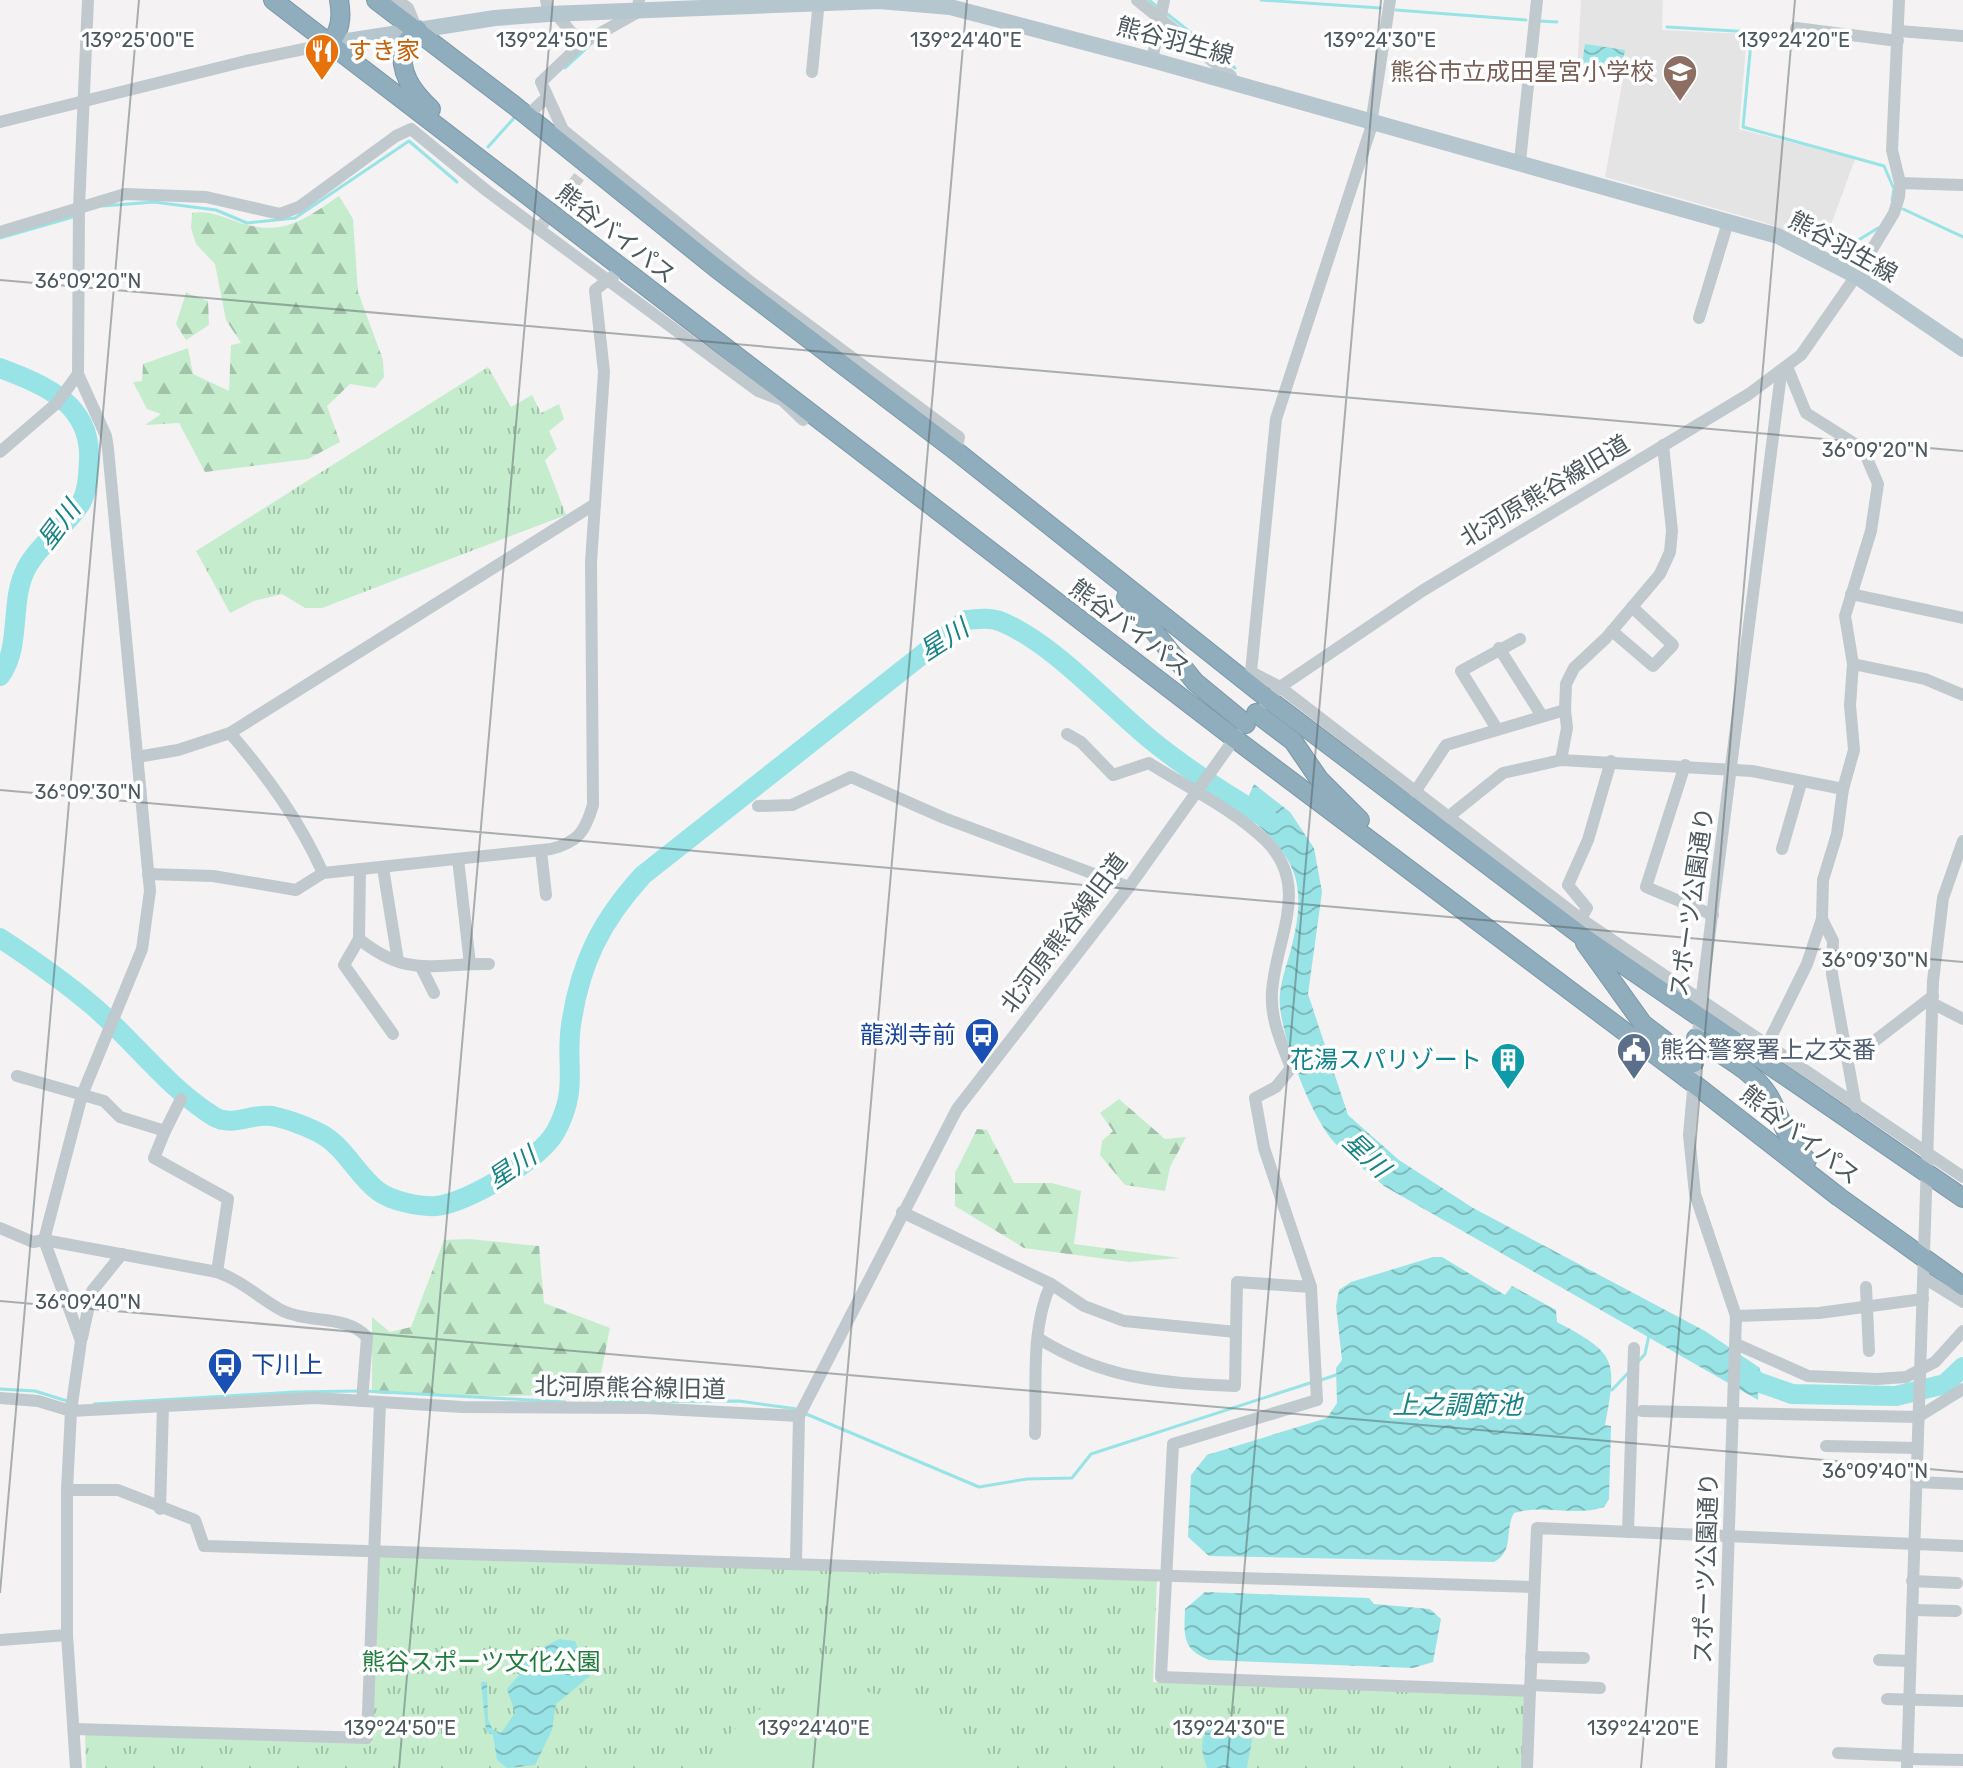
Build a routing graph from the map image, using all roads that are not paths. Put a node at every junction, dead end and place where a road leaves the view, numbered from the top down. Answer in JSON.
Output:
{"nodes":[{"id":1,"x":88,"y":0,"type":"edge"},
{"id":2,"x":273,"y":0,"type":"edge"},
{"id":3,"x":339,"y":0,"type":"edge"},
{"id":4,"x":376,"y":0,"type":"edge"},
{"id":5,"x":397,"y":0,"type":"edge"},
{"id":6,"x":673,"y":0,"type":"edge"},
{"id":7,"x":1137,"y":0,"type":"edge"},
{"id":8,"x":1390,"y":0,"type":"edge"},
{"id":9,"x":1537,"y":0,"type":"edge"},
{"id":10,"x":1899,"y":0,"type":"edge"},
{"id":11,"x":1164,"y":1,"type":"edge"},
{"id":12,"x":818,"y":2,"type":"edge"},
{"id":13,"x":638,"y":6,"type":"edge"},
{"id":14,"x":550,"y":9,"type":"edge"},
{"id":15,"x":659,"y":11,"type":"junction"},
{"id":16,"x":1160,"y":19,"type":"junction"},
{"id":17,"x":1796,"y":28,"type":"dead end"},
{"id":18,"x":418,"y":30,"type":"junction"},
{"id":19,"x":1898,"y":36,"type":"junction"},
{"id":20,"x":1963,"y":36,"type":"edge"},
{"id":21,"x":328,"y":44,"type":"junction"},
{"id":22,"x":581,"y":44,"type":"junction"},
{"id":23,"x":1152,"y":60,"type":"junction"},
{"id":24,"x":812,"y":72,"type":"dead end"},
{"id":25,"x":1232,"y":82,"type":"junction"},
{"id":26,"x":547,"y":97,"type":"junction"},
{"id":27,"x":83,"y":102,"type":"junction"},
{"id":28,"x":527,"y":116,"type":"junction"},
{"id":29,"x":1372,"y":121,"type":"junction"},
{"id":30,"x":0,"y":122,"type":"edge"},
{"id":31,"x":473,"y":151,"type":"junction"},
{"id":32,"x":1520,"y":161,"type":"junction"},
{"id":33,"x":1900,"y":183,"type":"junction"},
{"id":34,"x":1963,"y":185,"type":"edge"},
{"id":35,"x":79,"y":207,"type":"junction"},
{"id":36,"x":1728,"y":222,"type":"junction"},
{"id":37,"x":0,"y":232,"type":"edge"},
{"id":38,"x":614,"y":275,"type":"junction"},
{"id":39,"x":1856,"y":276,"type":"junction"},
{"id":40,"x":1699,"y":318,"type":"dead end"},
{"id":41,"x":1963,"y":349,"type":"edge"},
{"id":42,"x":1784,"y":371,"type":"junction"},
{"id":43,"x":75,"y":378,"type":"junction"},
{"id":44,"x":1663,"y":445,"type":"junction"},
{"id":45,"x":956,"y":451,"type":"junction"},
{"id":46,"x":0,"y":452,"type":"edge"},
{"id":47,"x":595,"y":504,"type":"junction"},
{"id":48,"x":1097,"y":565,"type":"junction"},
{"id":49,"x":1851,"y":594,"type":"junction"},
{"id":50,"x":1632,"y":607,"type":"junction"},
{"id":51,"x":1963,"y":618,"type":"edge"},
{"id":52,"x":1612,"y":631,"type":"junction"},
{"id":53,"x":1520,"y":639,"type":"dead end"},
{"id":54,"x":1499,"y":648,"type":"junction"},
{"id":55,"x":1853,"y":664,"type":"junction"},
{"id":56,"x":1963,"y":695,"type":"edge"},
{"id":57,"x":1565,"y":710,"type":"junction"},
{"id":58,"x":1257,"y":712,"type":"junction"},
{"id":59,"x":1542,"y":716,"type":"junction"},
{"id":60,"x":1497,"y":729,"type":"junction"},
{"id":61,"x":230,"y":733,"type":"junction"},
{"id":62,"x":1067,"y":734,"type":"dead end"},
{"id":63,"x":137,"y":757,"type":"junction"},
{"id":64,"x":1561,"y":760,"type":"junction"},
{"id":65,"x":1611,"y":761,"type":"junction"},
{"id":66,"x":1685,"y":765,"type":"junction"},
{"id":67,"x":1731,"y":769,"type":"junction"},
{"id":68,"x":1801,"y":783,"type":"junction"},
{"id":69,"x":1197,"y":789,"type":"junction"},
{"id":70,"x":1843,"y":789,"type":"junction"},
{"id":71,"x":1415,"y":792,"type":"junction"},
{"id":72,"x":758,"y":806,"type":"dead end"},
{"id":73,"x":1447,"y":818,"type":"junction"},
{"id":74,"x":1963,"y":841,"type":"edge"},
{"id":75,"x":1782,"y":849,"type":"dead end"},
{"id":76,"x":541,"y":851,"type":"junction"},
{"id":77,"x":1390,"y":855,"type":"junction"},
{"id":78,"x":458,"y":859,"type":"junction"},
{"id":79,"x":383,"y":868,"type":"junction"},
{"id":80,"x":360,"y":870,"type":"junction"},
{"id":81,"x":323,"y":873,"type":"junction"},
{"id":82,"x":148,"y":874,"type":"junction"},
{"id":83,"x":1129,"y":887,"type":"junction"},
{"id":84,"x":546,"y":895,"type":"dead end"},
{"id":85,"x":1713,"y":915,"type":"junction"},
{"id":86,"x":1822,"y":919,"type":"junction"},
{"id":87,"x":1582,"y":928,"type":"junction"},
{"id":88,"x":359,"y":939,"type":"junction"},
{"id":89,"x":398,"y":961,"type":"junction"},
{"id":90,"x":470,"y":964,"type":"junction"},
{"id":91,"x":489,"y":964,"type":"dead end"},
{"id":92,"x":422,"y":969,"type":"junction"},
{"id":93,"x":434,"y":993,"type":"dead end"},
{"id":94,"x":1933,"y":1000,"type":"junction"},
{"id":95,"x":1700,"y":1008,"type":"junction"},
{"id":96,"x":1963,"y":1019,"type":"edge"},
{"id":97,"x":393,"y":1034,"type":"dead end"},
{"id":98,"x":1696,"y":1038,"type":"junction"},
{"id":99,"x":1767,"y":1045,"type":"junction"},
{"id":100,"x":1847,"y":1051,"type":"junction"},
{"id":101,"x":1694,"y":1063,"type":"junction"},
{"id":102,"x":17,"y":1076,"type":"dead end"},
{"id":103,"x":1693,"y":1083,"type":"junction"},
{"id":104,"x":82,"y":1095,"type":"junction"},
{"id":105,"x":181,"y":1099,"type":"dead end"},
{"id":106,"x":1856,"y":1107,"type":"junction"},
{"id":107,"x":165,"y":1131,"type":"junction"},
{"id":108,"x":1929,"y":1154,"type":"junction"},
{"id":109,"x":1928,"y":1173,"type":"junction"},
{"id":110,"x":1963,"y":1177,"type":"edge"},
{"id":111,"x":1963,"y":1198,"type":"edge"},
{"id":112,"x":1849,"y":1204,"type":"junction"},
{"id":113,"x":902,"y":1212,"type":"junction"},
{"id":114,"x":0,"y":1228,"type":"edge"},
{"id":115,"x":44,"y":1240,"type":"junction"},
{"id":116,"x":122,"y":1254,"type":"junction"},
{"id":117,"x":1924,"y":1257,"type":"junction"},
{"id":118,"x":217,"y":1272,"type":"junction"},
{"id":119,"x":1924,"y":1278,"type":"junction"},
{"id":120,"x":1051,"y":1284,"type":"junction"},
{"id":121,"x":1963,"y":1286,"type":"edge"},
{"id":122,"x":1311,"y":1287,"type":"junction"},
{"id":123,"x":1866,"y":1287,"type":"dead end"},
{"id":124,"x":1923,"y":1299,"type":"junction"},
{"id":125,"x":1963,"y":1302,"type":"edge"},
{"id":126,"x":1867,"y":1307,"type":"junction"},
{"id":127,"x":1736,"y":1316,"type":"junction"},
{"id":128,"x":1963,"y":1331,"type":"edge"},
{"id":129,"x":1236,"y":1332,"type":"junction"},
{"id":130,"x":1038,"y":1338,"type":"junction"},
{"id":131,"x":81,"y":1341,"type":"junction"},
{"id":132,"x":1736,"y":1344,"type":"junction"},
{"id":133,"x":1634,"y":1348,"type":"dead end"},
{"id":134,"x":1869,"y":1351,"type":"dead end"},
{"id":135,"x":1921,"y":1370,"type":"junction"},
{"id":136,"x":1963,"y":1389,"type":"edge"},
{"id":137,"x":0,"y":1398,"type":"edge"},
{"id":138,"x":362,"y":1401,"type":"junction"},
{"id":139,"x":380,"y":1402,"type":"junction"},
{"id":140,"x":163,"y":1406,"type":"junction"},
{"id":141,"x":1734,"y":1407,"type":"junction"},
{"id":142,"x":71,"y":1411,"type":"junction"},
{"id":143,"x":1642,"y":1411,"type":"dead end"},
{"id":144,"x":799,"y":1416,"type":"junction"},
{"id":145,"x":1918,"y":1417,"type":"junction"},
{"id":146,"x":1035,"y":1434,"type":"dead end"},
{"id":147,"x":1826,"y":1446,"type":"dead end"},
{"id":148,"x":1917,"y":1448,"type":"junction"},
{"id":149,"x":1916,"y":1482,"type":"junction"},
{"id":150,"x":1963,"y":1484,"type":"edge"},
{"id":151,"x":67,"y":1490,"type":"junction"},
{"id":152,"x":160,"y":1509,"type":"junction"},
{"id":153,"x":1628,"y":1532,"type":"junction"},
{"id":154,"x":1730,"y":1535,"type":"junction"},
{"id":155,"x":1914,"y":1544,"type":"junction"},
{"id":156,"x":1963,"y":1546,"type":"edge"},
{"id":157,"x":375,"y":1550,"type":"junction"},
{"id":158,"x":796,"y":1562,"type":"junction"},
{"id":159,"x":1165,"y":1575,"type":"junction"},
{"id":160,"x":1912,"y":1581,"type":"junction"},
{"id":161,"x":1957,"y":1583,"type":"dead end"},
{"id":162,"x":1534,"y":1587,"type":"junction"},
{"id":163,"x":1912,"y":1610,"type":"junction"},
{"id":164,"x":1956,"y":1611,"type":"dead end"},
{"id":165,"x":67,"y":1635,"type":"junction"},
{"id":166,"x":0,"y":1640,"type":"edge"},
{"id":167,"x":1531,"y":1657,"type":"junction"},
{"id":168,"x":1584,"y":1658,"type":"dead end"},
{"id":169,"x":1879,"y":1660,"type":"dead end"},
{"id":170,"x":1910,"y":1661,"type":"junction"},
{"id":171,"x":1530,"y":1688,"type":"junction"},
{"id":172,"x":1600,"y":1688,"type":"dead end"},
{"id":173,"x":1887,"y":1699,"type":"dead end"},
{"id":174,"x":1909,"y":1700,"type":"junction"},
{"id":175,"x":1963,"y":1701,"type":"edge"},
{"id":176,"x":74,"y":1729,"type":"junction"},
{"id":177,"x":1838,"y":1753,"type":"dead end"},
{"id":178,"x":1963,"y":1760,"type":"edge"},
{"id":179,"x":1908,"y":1761,"type":"edge"},
{"id":180,"x":76,"y":1768,"type":"edge"},
{"id":181,"x":1527,"y":1768,"type":"edge"},
{"id":182,"x":1721,"y":1768,"type":"edge"}],
"edges":[{"from":1,"to":27,"type":"street"},
{"from":2,"to":21,"type":"highway","name":"熊谷バイパス"},
{"from":3,"to":21,"type":"highway"},
{"from":4,"to":18,"type":"highway","name":"熊谷バイパス"},
{"from":5,"to":18,"type":"street"},
{"from":6,"to":15,"type":"street"},
{"from":7,"to":16,"type":"street"},
{"from":8,"to":29,"type":"street"},
{"from":9,"to":32,"type":"street"},
{"from":10,"to":19,"type":"street"},
{"from":11,"to":16,"type":"street"},
{"from":12,"to":15,"type":"main road","name":"熊谷羽生線"},
{"from":12,"to":23,"type":"main road","name":"熊谷羽生線"},
{"from":12,"to":24,"type":"street"},
{"from":13,"to":14,"type":"main road","name":"熊谷羽生線"},
{"from":13,"to":15,"type":"main road","name":"熊谷羽生線"},
{"from":13,"to":22,"type":"street"},
{"from":14,"to":18,"type":"main road","name":"熊谷羽生線"},
{"from":14,"to":22,"type":"street"},
{"from":16,"to":23,"type":"street"},
{"from":16,"to":25,"type":"street"},
{"from":17,"to":19,"type":"street"},
{"from":18,"to":21,"type":"main road","name":"熊谷羽生線"},
{"from":18,"to":28,"type":"highway","name":"熊谷バイパス"},
{"from":18,"to":31,"type":"highway"},
{"from":19,"to":20,"type":"street"},
{"from":19,"to":33,"type":"street"},
{"from":21,"to":27,"type":"street"},
{"from":21,"to":31,"type":"highway","name":"熊谷バイパス"},
{"from":22,"to":26,"type":"street"},
{"from":23,"to":25,"type":"main road","name":"熊谷羽生線"},
{"from":25,"to":29,"type":"main road","name":"熊谷羽生線"},
{"from":26,"to":28,"type":"street"},
{"from":26,"to":45,"type":"street"},
{"from":27,"to":30,"type":"street"},
{"from":27,"to":35,"type":"street"},
{"from":28,"to":45,"type":"highway","name":"熊谷バイパス"},
{"from":29,"to":32,"type":"main road","name":"熊谷羽生線"},
{"from":29,"to":58,"type":"street"},
{"from":31,"to":38,"type":"highway","name":"熊谷バイパス"},
{"from":32,"to":36,"type":"main road","name":"熊谷羽生線"},
{"from":33,"to":34,"type":"street"},
{"from":33,"to":39,"type":"street","name":"北河原熊谷線旧道"},
{"from":35,"to":37,"type":"street"},
{"from":35,"to":38,"type":"street"},
{"from":35,"to":43,"type":"street"},
{"from":36,"to":39,"type":"main road","name":"熊谷羽生線"},
{"from":36,"to":40,"type":"street"},
{"from":38,"to":47,"type":"street"},
{"from":38,"to":58,"type":"highway","name":"熊谷バイパス"},
{"from":39,"to":41,"type":"main road","name":"熊谷羽生線"},
{"from":39,"to":42,"type":"street","name":"北河原熊谷線旧道"},
{"from":42,"to":44,"type":"street","name":"北河原熊谷線旧道"},
{"from":42,"to":49,"type":"street"},
{"from":42,"to":67,"type":"street","name":"スポーツ公園通り"},
{"from":43,"to":46,"type":"street"},
{"from":43,"to":63,"type":"street"},
{"from":44,"to":50,"type":"street"},
{"from":44,"to":58,"type":"street","name":"北河原熊谷線旧道"},
{"from":45,"to":48,"type":"highway","name":"熊谷バイパス"},
{"from":47,"to":61,"type":"street"},
{"from":47,"to":76,"type":"street"},
{"from":48,"to":58,"type":"highway","name":"熊谷バイパス"},
{"from":48,"to":58,"type":"highway"},
{"from":49,"to":51,"type":"street"},
{"from":49,"to":55,"type":"street"},
{"from":50,"to":52,"type":"street"},
{"from":50,"to":52,"type":"street"},
{"from":52,"to":57,"type":"street"},
{"from":53,"to":54,"type":"street"},
{"from":54,"to":59,"type":"street"},
{"from":54,"to":60,"type":"street"},
{"from":55,"to":56,"type":"street"},
{"from":55,"to":70,"type":"street"},
{"from":57,"to":59,"type":"street"},
{"from":57,"to":64,"type":"street"},
{"from":58,"to":69,"type":"street","name":"北河原熊谷線旧道"},
{"from":58,"to":71,"type":"street"},
{"from":58,"to":77,"type":"highway","name":"熊谷バイパス"},
{"from":58,"to":77,"type":"highway"},
{"from":58,"to":87,"type":"highway","name":"熊谷バイパス"},
{"from":59,"to":60,"type":"street"},
{"from":60,"to":71,"type":"street"},
{"from":61,"to":63,"type":"street"},
{"from":61,"to":81,"type":"street"},
{"from":62,"to":69,"type":"street"},
{"from":63,"to":82,"type":"street"},
{"from":64,"to":65,"type":"street"},
{"from":64,"to":73,"type":"street"},
{"from":65,"to":66,"type":"street"},
{"from":65,"to":87,"type":"street"},
{"from":66,"to":67,"type":"street"},
{"from":66,"to":85,"type":"street"},
{"from":67,"to":68,"type":"street"},
{"from":67,"to":85,"type":"street","name":"スポーツ公園通り"},
{"from":68,"to":70,"type":"street"},
{"from":68,"to":75,"type":"street"},
{"from":69,"to":83,"type":"street","name":"北河原熊谷線旧道"},
{"from":69,"to":122,"type":"street"},
{"from":70,"to":86,"type":"street"},
{"from":71,"to":73,"type":"street"},
{"from":72,"to":83,"type":"street"},
{"from":73,"to":87,"type":"street"},
{"from":74,"to":94,"type":"street"},
{"from":76,"to":78,"type":"street"},
{"from":76,"to":84,"type":"street"},
{"from":77,"to":103,"type":"highway","name":"熊谷バイパス"},
{"from":78,"to":79,"type":"street"},
{"from":78,"to":90,"type":"street"},
{"from":79,"to":80,"type":"street"},
{"from":79,"to":89,"type":"street"},
{"from":80,"to":81,"type":"street"},
{"from":80,"to":88,"type":"street"},
{"from":81,"to":82,"type":"street"},
{"from":82,"to":104,"type":"street"},
{"from":83,"to":113,"type":"street","name":"北河原熊谷線旧道"},
{"from":85,"to":95,"type":"street","name":"スポーツ公園通り"},
{"from":86,"to":99,"type":"street"},
{"from":86,"to":100,"type":"street"},
{"from":87,"to":95,"type":"highway","name":"熊谷バイパス"},
{"from":87,"to":101,"type":"highway"},
{"from":88,"to":89,"type":"street"},
{"from":88,"to":97,"type":"street"},
{"from":89,"to":92,"type":"street"},
{"from":90,"to":91,"type":"street"},
{"from":90,"to":92,"type":"street"},
{"from":92,"to":93,"type":"street"},
{"from":94,"to":96,"type":"street"},
{"from":94,"to":100,"type":"street"},
{"from":94,"to":108,"type":"street"},
{"from":95,"to":98,"type":"street","name":"スポーツ公園通り"},
{"from":95,"to":99,"type":"street"},
{"from":95,"to":109,"type":"highway","name":"熊谷バイパス"},
{"from":98,"to":101,"type":"street","name":"スポーツ公園通り"},
{"from":98,"to":112,"type":"highway"},
{"from":99,"to":106,"type":"street"},
{"from":100,"to":106,"type":"street"},
{"from":101,"to":103,"type":"street","name":"スポーツ公園通り"},
{"from":102,"to":104,"type":"street"},
{"from":103,"to":112,"type":"highway","name":"熊谷バイパス"},
{"from":103,"to":127,"type":"street","name":"スポーツ公園通り"},
{"from":104,"to":107,"type":"street"},
{"from":104,"to":115,"type":"street"},
{"from":105,"to":107,"type":"street"},
{"from":106,"to":108,"type":"street"},
{"from":107,"to":118,"type":"street"},
{"from":108,"to":109,"type":"street"},
{"from":108,"to":110,"type":"street"},
{"from":109,"to":111,"type":"highway","name":"熊谷バイパス"},
{"from":109,"to":117,"type":"street"},
{"from":112,"to":117,"type":"highway","name":"熊谷バイパス"},
{"from":113,"to":120,"type":"street"},
{"from":113,"to":144,"type":"street","name":"北河原熊谷線旧道"},
{"from":114,"to":115,"type":"street"},
{"from":115,"to":116,"type":"street"},
{"from":115,"to":131,"type":"street"},
{"from":116,"to":118,"type":"street"},
{"from":116,"to":131,"type":"street"},
{"from":117,"to":119,"type":"street"},
{"from":117,"to":121,"type":"highway","name":"熊谷バイパス"},
{"from":118,"to":138,"type":"street"},
{"from":119,"to":124,"type":"street"},
{"from":119,"to":125,"type":"street"},
{"from":120,"to":129,"type":"street"},
{"from":120,"to":130,"type":"street"},
{"from":122,"to":129,"type":"street"},
{"from":122,"to":159,"type":"street"},
{"from":123,"to":126,"type":"street"},
{"from":124,"to":126,"type":"street"},
{"from":124,"to":135,"type":"street"},
{"from":126,"to":127,"type":"street"},
{"from":126,"to":134,"type":"street"},
{"from":127,"to":132,"type":"street","name":"スポーツ公園通り"},
{"from":128,"to":135,"type":"street"},
{"from":129,"to":130,"type":"street"},
{"from":130,"to":146,"type":"street"},
{"from":131,"to":142,"type":"street"},
{"from":132,"to":135,"type":"street"},
{"from":132,"to":141,"type":"street","name":"スポーツ公園通り"},
{"from":133,"to":153,"type":"street"},
{"from":135,"to":145,"type":"street"},
{"from":136,"to":145,"type":"street"},
{"from":137,"to":142,"type":"street","name":"北河原熊谷線旧道"},
{"from":138,"to":139,"type":"street","name":"北河原熊谷線旧道"},
{"from":138,"to":140,"type":"street","name":"北河原熊谷線旧道"},
{"from":139,"to":144,"type":"street","name":"北河原熊谷線旧道"},
{"from":139,"to":157,"type":"street"},
{"from":140,"to":142,"type":"street","name":"北河原熊谷線旧道"},
{"from":140,"to":152,"type":"street"},
{"from":141,"to":143,"type":"street"},
{"from":141,"to":145,"type":"street"},
{"from":141,"to":154,"type":"street","name":"スポーツ公園通り"},
{"from":142,"to":151,"type":"street"},
{"from":144,"to":158,"type":"street"},
{"from":145,"to":148,"type":"street"},
{"from":147,"to":148,"type":"street"},
{"from":148,"to":149,"type":"street"},
{"from":149,"to":150,"type":"street"},
{"from":149,"to":155,"type":"street"},
{"from":151,"to":152,"type":"street"},
{"from":151,"to":165,"type":"street"},
{"from":152,"to":157,"type":"street"},
{"from":153,"to":154,"type":"street"},
{"from":153,"to":162,"type":"street"},
{"from":154,"to":155,"type":"street"},
{"from":154,"to":182,"type":"street","name":"スポーツ公園通り"},
{"from":155,"to":156,"type":"street"},
{"from":155,"to":160,"type":"street"},
{"from":157,"to":158,"type":"street"},
{"from":157,"to":176,"type":"street"},
{"from":158,"to":159,"type":"street"},
{"from":159,"to":162,"type":"street"},
{"from":159,"to":171,"type":"street"},
{"from":160,"to":161,"type":"street"},
{"from":160,"to":163,"type":"street"},
{"from":162,"to":167,"type":"street"},
{"from":163,"to":164,"type":"street"},
{"from":163,"to":170,"type":"street"},
{"from":165,"to":166,"type":"street"},
{"from":165,"to":176,"type":"street"},
{"from":167,"to":168,"type":"street"},
{"from":167,"to":171,"type":"street"},
{"from":169,"to":170,"type":"street"},
{"from":170,"to":174,"type":"street"},
{"from":171,"to":172,"type":"street"},
{"from":171,"to":181,"type":"street"},
{"from":173,"to":174,"type":"street"},
{"from":174,"to":175,"type":"street"},
{"from":174,"to":179,"type":"street"},
{"from":176,"to":180,"type":"street"},
{"from":177,"to":179,"type":"street"},
{"from":178,"to":179,"type":"street"}]}
